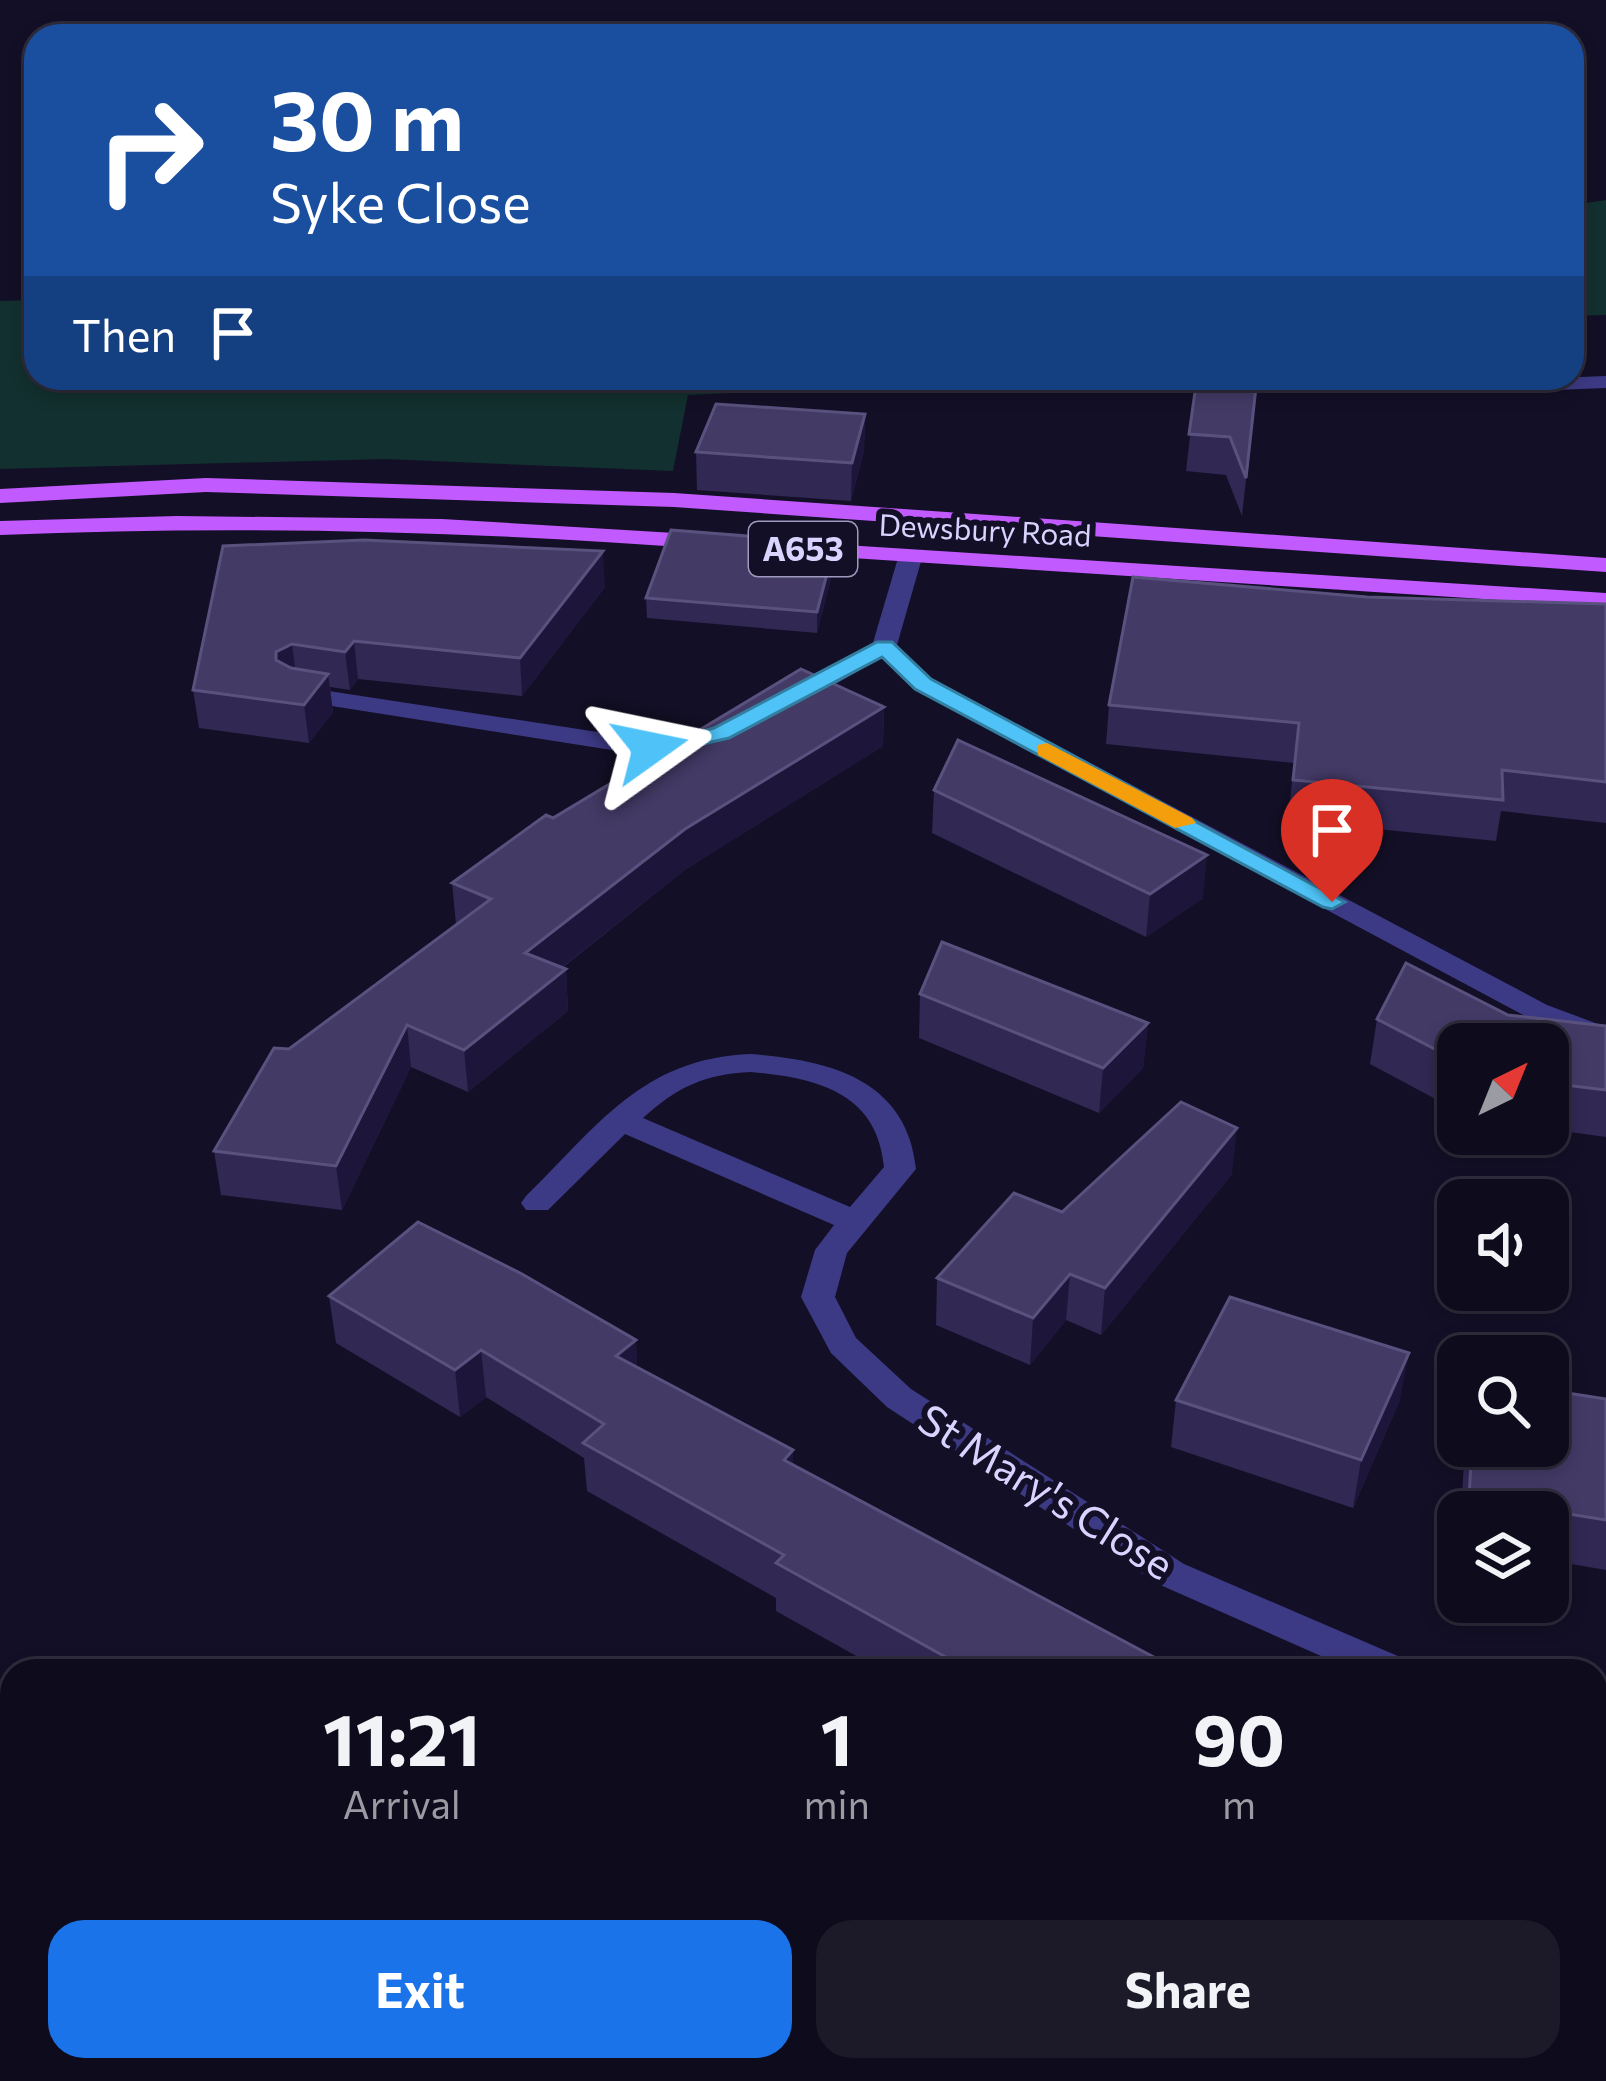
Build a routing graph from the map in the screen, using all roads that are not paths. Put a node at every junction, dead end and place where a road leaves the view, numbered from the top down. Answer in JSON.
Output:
{"nodes":[{"id":1,"x":0,"y":496,"type":"edge"},
{"id":2,"x":0,"y":528,"type":"edge"},
{"id":3,"x":729,"y":543,"type":"edge"},
{"id":4,"x":774,"y":547,"type":"edge"},
{"id":5,"x":910,"y":558,"type":"junction"},
{"id":6,"x":1606,"y":565,"type":"edge"},
{"id":7,"x":1606,"y":600,"type":"edge"},
{"id":8,"x":884,"y":646,"type":"junction"},
{"id":9,"x":296,"y":694,"type":"edge"},
{"id":10,"x":776,"y":706,"type":"edge"},
{"id":11,"x":740,"y":724,"type":"edge"},
{"id":12,"x":1606,"y":1037,"type":"edge"},
{"id":13,"x":625,"y":1121,"type":"junction"},
{"id":14,"x":537,"y":1203,"type":"dead end"},
{"id":15,"x":852,"y":1220,"type":"junction"},
{"id":16,"x":1366,"y":1659,"type":"edge"}],
"edges":[{"from":1,"to":6,"type":"main road","name":"Dewsbury Road","number":"A653"},
{"from":2,"to":3,"type":"main road","number":"A653"},
{"from":4,"to":5,"type":"main road","name":"Dewsbury Road","number":"A653"},
{"from":5,"to":7,"type":"main road","name":"Dewsbury Road","number":"A653"},
{"from":5,"to":8,"type":"street"},
{"from":8,"to":10,"type":"street"},
{"from":8,"to":12,"type":"street"},
{"from":9,"to":11,"type":"street"},
{"from":13,"to":14,"type":"street","name":"St Mary's Close"},
{"from":13,"to":15,"type":"street"},
{"from":13,"to":15,"type":"street","name":"St Mary's Close"},
{"from":15,"to":16,"type":"street","name":"St Mary's Close"}]}
